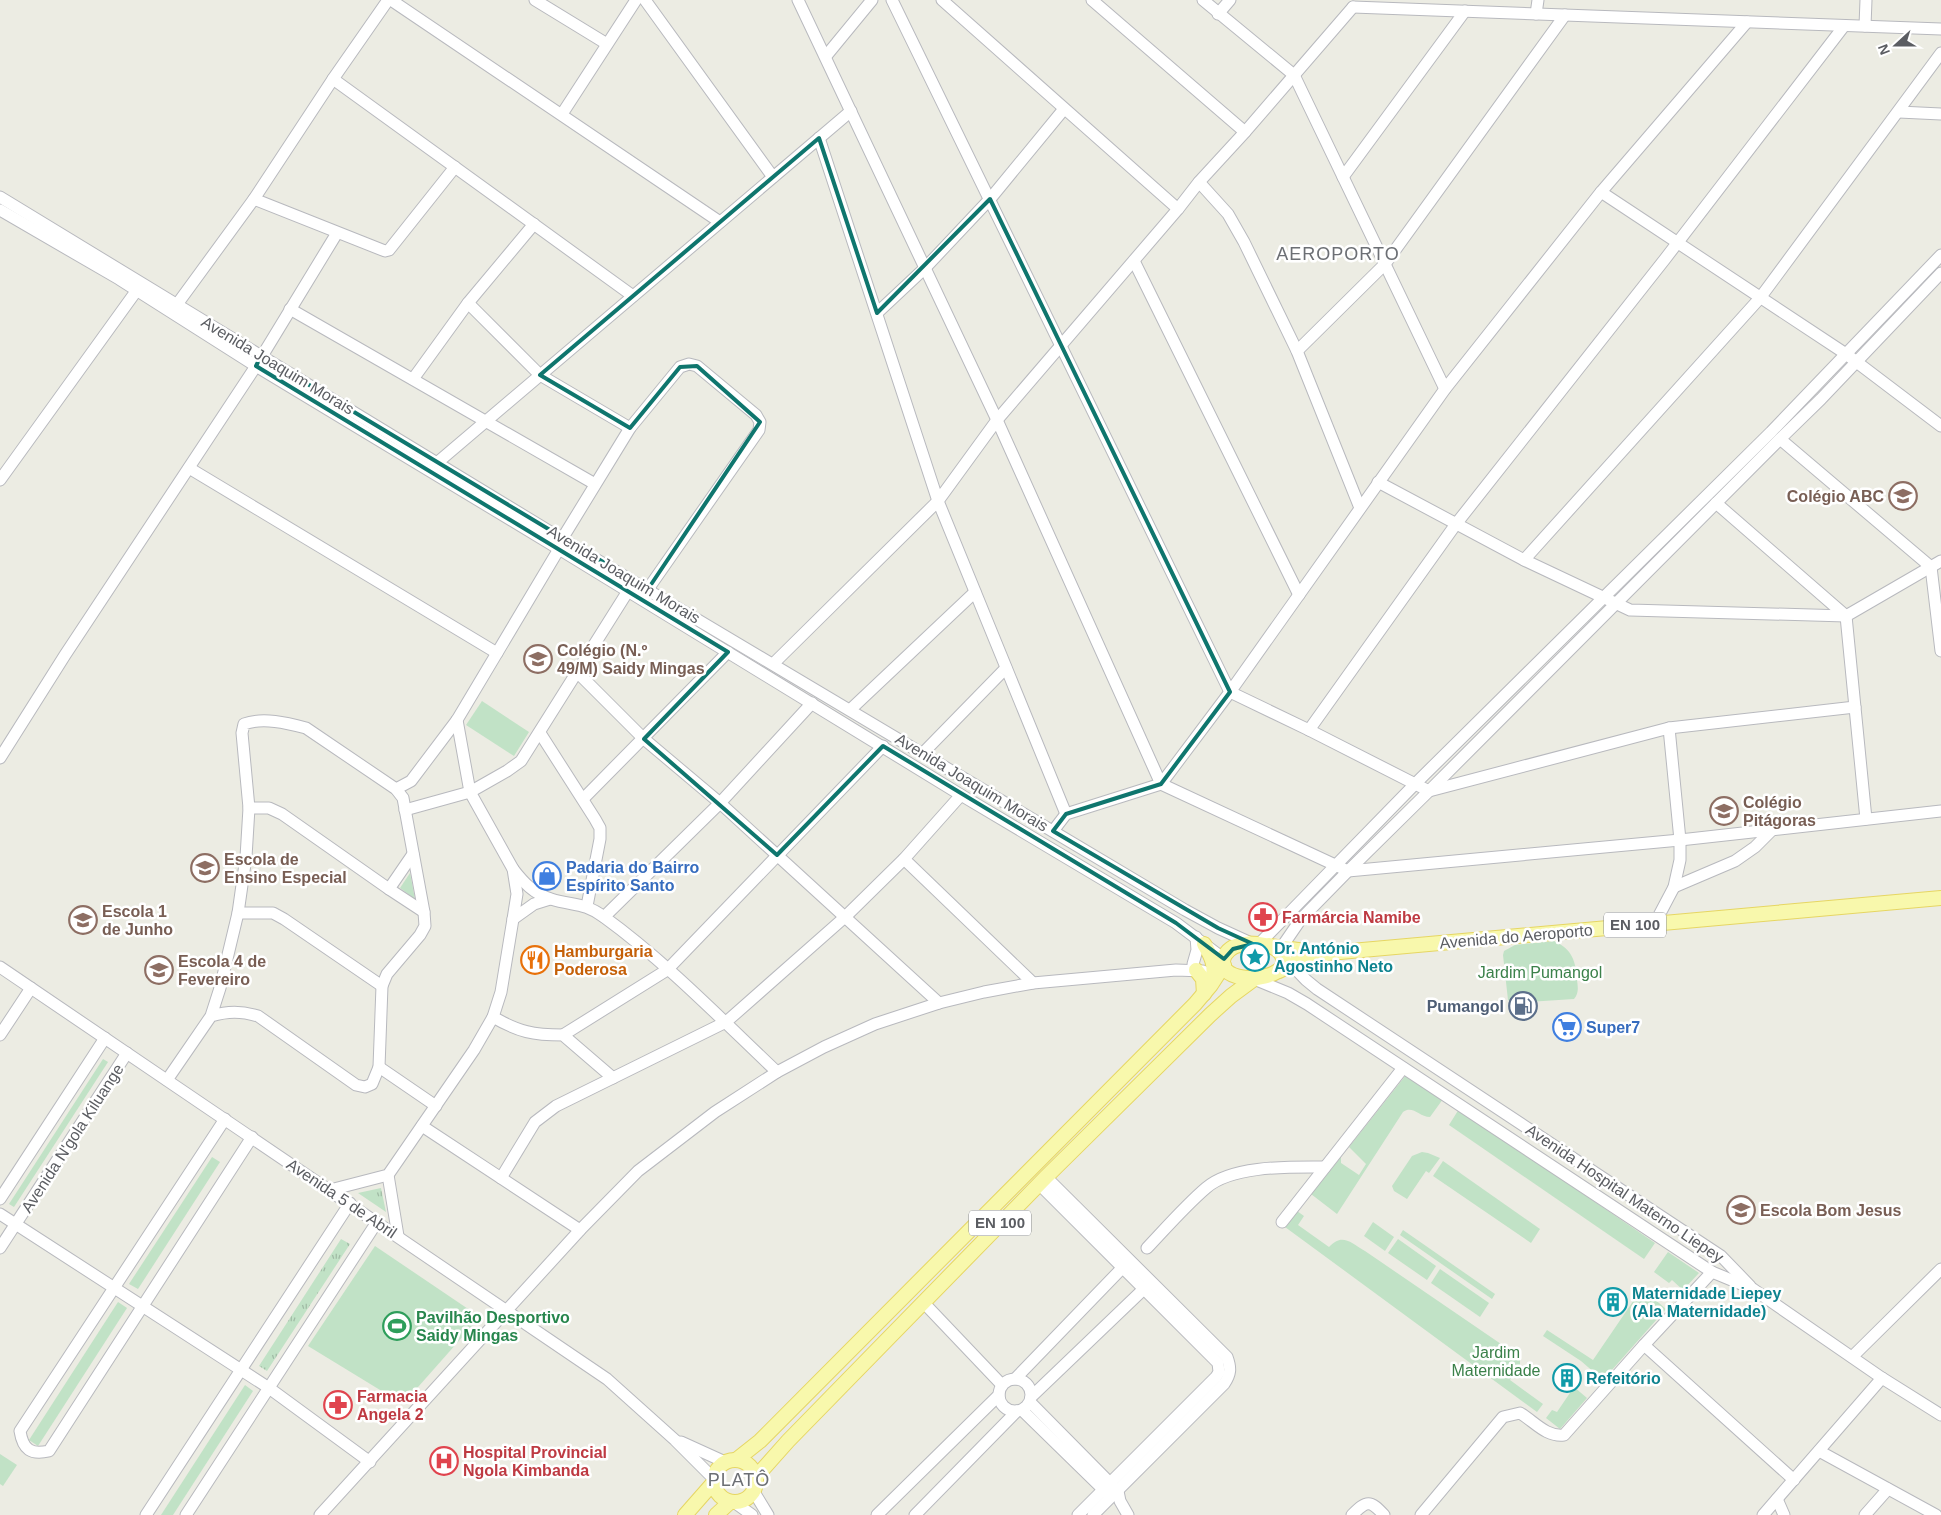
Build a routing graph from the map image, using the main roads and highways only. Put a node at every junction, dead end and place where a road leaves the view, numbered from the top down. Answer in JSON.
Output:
{"nodes":[{"id":1,"x":1941,"y":898,"type":"edge"},
{"id":2,"x":1200,"y":940,"type":"road end"},
{"id":3,"x":1270,"y":948,"type":"junction"},
{"id":4,"x":1329,"y":954,"type":"junction"},
{"id":5,"x":1194,"y":967,"type":"road end"},
{"id":6,"x":1286,"y":968,"type":"junction"},
{"id":7,"x":1216,"y":973,"type":"junction"},
{"id":8,"x":1254,"y":979,"type":"junction"},
{"id":9,"x":731,"y":1461,"type":"junction"},
{"id":10,"x":756,"y":1477,"type":"junction"},
{"id":11,"x":714,"y":1481,"type":"junction"},
{"id":12,"x":732,"y":1502,"type":"junction"},
{"id":13,"x":685,"y":1515,"type":"edge"},
{"id":14,"x":716,"y":1515,"type":"edge"}],
"edges":[{"from":1,"to":4,"type":"main road","name":"Avenida do Aeroporto","number":"EN 100"},
{"from":2,"to":7,"type":"main road"},
{"from":3,"to":4,"type":"main road","number":"EN 100"},
{"from":3,"to":6,"type":"main road"},
{"from":3,"to":7,"type":"main road","number":"EN 100"},
{"from":4,"to":6,"type":"main road","number":"EN 100"},
{"from":5,"to":7,"type":"main road"},
{"from":6,"to":8,"type":"main road","number":"EN 100"},
{"from":7,"to":8,"type":"main road","number":"EN 100"},
{"from":7,"to":9,"type":"main road","number":"EN 100"},
{"from":8,"to":10,"type":"main road","number":"EN 100"},
{"from":9,"to":10,"type":"main road"},
{"from":9,"to":11,"type":"main road","number":"EN 100"},
{"from":10,"to":12,"type":"main road"},
{"from":11,"to":12,"type":"main road"},
{"from":11,"to":13,"type":"main road","number":"EN 100"},
{"from":12,"to":14,"type":"main road"}]}
